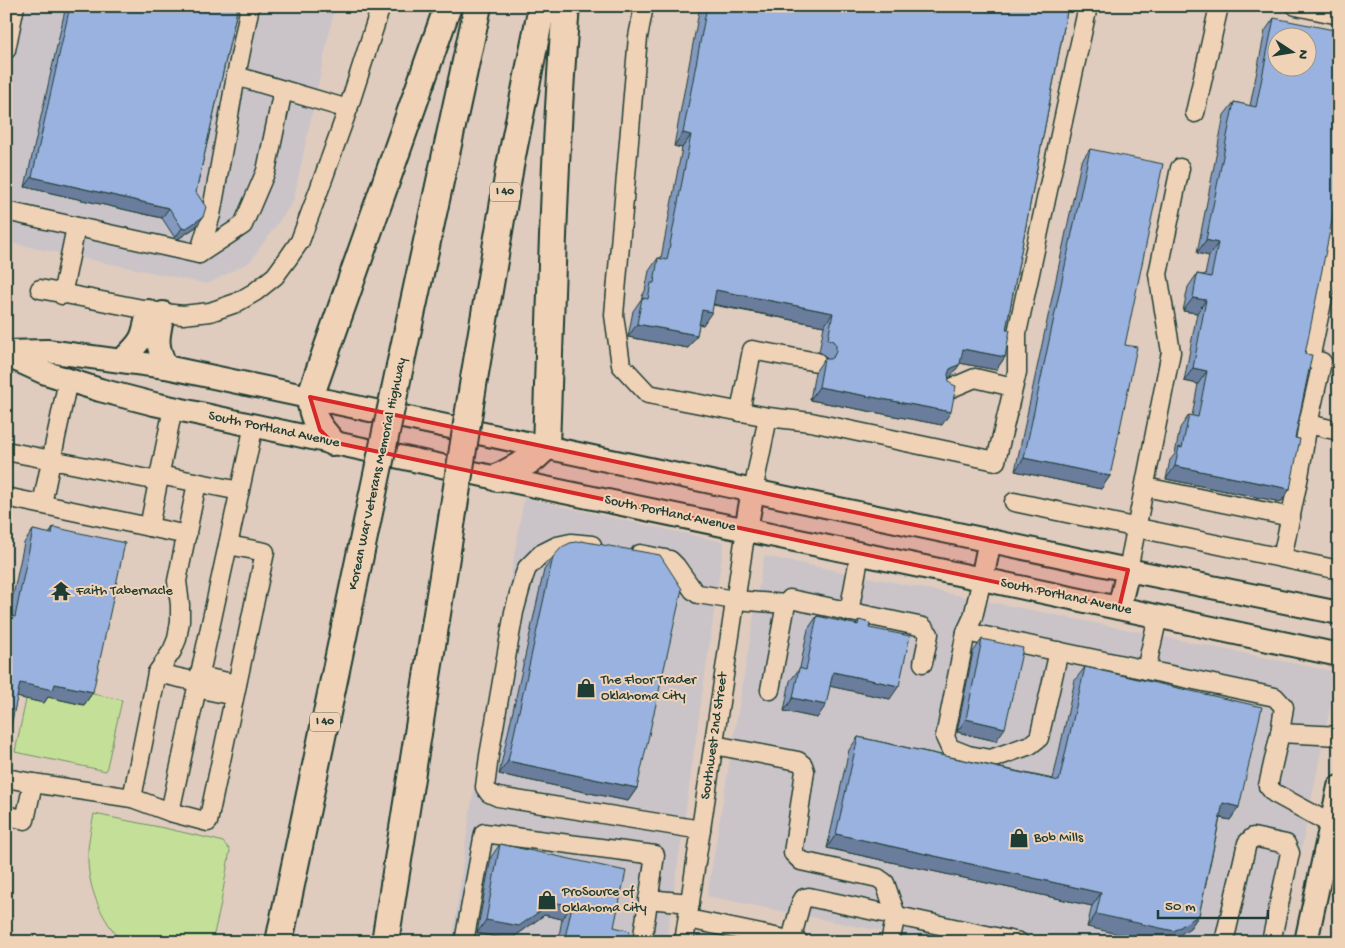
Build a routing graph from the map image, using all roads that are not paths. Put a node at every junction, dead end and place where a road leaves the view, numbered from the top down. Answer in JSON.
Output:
{"nodes":[{"id":1,"x":16,"y":6,"type":"edge"},
{"id":2,"x":250,"y":6,"type":"edge"},
{"id":3,"x":381,"y":6,"type":"edge"},
{"id":4,"x":448,"y":6,"type":"edge"},
{"id":5,"x":478,"y":6,"type":"edge"},
{"id":6,"x":542,"y":6,"type":"edge"},
{"id":7,"x":566,"y":6,"type":"edge"},
{"id":8,"x":644,"y":6,"type":"edge"},
{"id":9,"x":1088,"y":6,"type":"edge"},
{"id":10,"x":1219,"y":6,"type":"edge"},
{"id":11,"x":1296,"y":6,"type":"edge"},
{"id":12,"x":1339,"y":15,"type":"edge"},
{"id":13,"x":6,"y":50,"type":"edge"},
{"id":14,"x":236,"y":76,"type":"junction"},
{"id":15,"x":283,"y":90,"type":"junction"},
{"id":16,"x":348,"y":109,"type":"junction"},
{"id":17,"x":1195,"y":113,"type":"dead end"},
{"id":18,"x":1180,"y":168,"type":"dead end"},
{"id":19,"x":6,"y":212,"type":"edge"},
{"id":20,"x":1339,"y":222,"type":"edge"},
{"id":21,"x":76,"y":227,"type":"junction"},
{"id":22,"x":199,"y":254,"type":"junction"},
{"id":23,"x":40,"y":289,"type":"dead end"},
{"id":24,"x":62,"y":294,"type":"junction"},
{"id":25,"x":156,"y":312,"type":"junction"},
{"id":26,"x":6,"y":353,"type":"edge"},
{"id":27,"x":122,"y":360,"type":"junction"},
{"id":28,"x":817,"y":362,"type":"dead end"},
{"id":29,"x":166,"y":367,"type":"junction"},
{"id":30,"x":68,"y":380,"type":"junction"},
{"id":31,"x":1013,"y":387,"type":"junction"},
{"id":32,"x":949,"y":389,"type":"edge"},
{"id":33,"x":310,"y":397,"type":"junction"},
{"id":34,"x":173,"y":408,"type":"junction"},
{"id":35,"x":740,"y":412,"type":"junction"},
{"id":36,"x":768,"y":417,"type":"junction"},
{"id":37,"x":1308,"y":424,"type":"junction"},
{"id":38,"x":254,"y":426,"type":"junction"},
{"id":39,"x":1339,"y":431,"type":"edge"},
{"id":40,"x":332,"y":442,"type":"junction"},
{"id":41,"x":546,"y":447,"type":"junction"},
{"id":42,"x":6,"y":451,"type":"edge"},
{"id":43,"x":51,"y":460,"type":"junction"},
{"id":44,"x":159,"y":478,"type":"junction"},
{"id":45,"x":497,"y":478,"type":"junction"},
{"id":46,"x":197,"y":483,"type":"junction"},
{"id":47,"x":1145,"y":487,"type":"junction"},
{"id":48,"x":240,"y":491,"type":"junction"},
{"id":49,"x":753,"y":491,"type":"junction"},
{"id":50,"x":6,"y":497,"type":"edge"},
{"id":51,"x":1014,"y":502,"type":"dead end"},
{"id":52,"x":42,"y":504,"type":"junction"},
{"id":53,"x":1291,"y":517,"type":"junction"},
{"id":54,"x":149,"y":527,"type":"junction"},
{"id":55,"x":1136,"y":528,"type":"junction"},
{"id":56,"x":746,"y":530,"type":"junction"},
{"id":57,"x":187,"y":534,"type":"junction"},
{"id":58,"x":990,"y":540,"type":"junction"},
{"id":59,"x":228,"y":545,"type":"junction"},
{"id":60,"x":603,"y":547,"type":"edge"},
{"id":61,"x":622,"y":550,"type":"edge"},
{"id":62,"x":860,"y":553,"type":"junction"},
{"id":63,"x":1282,"y":558,"type":"junction"},
{"id":64,"x":1128,"y":570,"type":"junction"},
{"id":65,"x":1339,"y":570,"type":"edge"},
{"id":66,"x":982,"y":579,"type":"junction"},
{"id":67,"x":736,"y":600,"type":"junction"},
{"id":68,"x":786,"y":604,"type":"junction"},
{"id":69,"x":1119,"y":608,"type":"junction"},
{"id":70,"x":849,"y":612,"type":"junction"},
{"id":71,"x":1339,"y":613,"type":"edge"},
{"id":72,"x":1158,"y":616,"type":"junction"},
{"id":73,"x":966,"y":632,"type":"junction"},
{"id":74,"x":1059,"y":652,"type":"junction"},
{"id":75,"x":1339,"y":655,"type":"edge"},
{"id":76,"x":924,"y":663,"type":"dead end"},
{"id":77,"x":1146,"y":670,"type":"junction"},
{"id":78,"x":157,"y":673,"type":"junction"},
{"id":79,"x":198,"y":682,"type":"junction"},
{"id":80,"x":236,"y":690,"type":"junction"},
{"id":81,"x":770,"y":690,"type":"dead end"},
{"id":82,"x":1280,"y":733,"type":"junction"},
{"id":83,"x":1339,"y":736,"type":"edge"},
{"id":84,"x":714,"y":745,"type":"junction"},
{"id":85,"x":6,"y":778,"type":"edge"},
{"id":86,"x":33,"y":783,"type":"junction"},
{"id":87,"x":1339,"y":788,"type":"edge"},
{"id":88,"x":132,"y":798,"type":"junction"},
{"id":89,"x":170,"y":812,"type":"junction"},
{"id":90,"x":6,"y":816,"type":"edge"},
{"id":91,"x":1331,"y":824,"type":"junction"},
{"id":92,"x":701,"y":830,"type":"junction"},
{"id":93,"x":648,"y":899,"type":"junction"},
{"id":94,"x":689,"y":911,"type":"junction"},
{"id":95,"x":896,"y":915,"type":"junction"},
{"id":96,"x":976,"y":937,"type":"edge"},
{"id":97,"x":795,"y":941,"type":"edge"},
{"id":98,"x":279,"y":942,"type":"edge"},
{"id":99,"x":385,"y":942,"type":"edge"},
{"id":100,"x":464,"y":942,"type":"edge"},
{"id":101,"x":642,"y":942,"type":"edge"},
{"id":102,"x":684,"y":942,"type":"edge"},
{"id":103,"x":890,"y":942,"type":"edge"},
{"id":104,"x":1019,"y":942,"type":"edge"},
{"id":105,"x":1224,"y":942,"type":"edge"},
{"id":106,"x":1270,"y":942,"type":"edge"},
{"id":107,"x":1306,"y":942,"type":"edge"}],
"edges":[{"from":1,"to":13,"type":"street"},
{"from":2,"to":14,"type":"street"},
{"from":3,"to":16,"type":"street"},
{"from":4,"to":33,"type":"highway"},
{"from":5,"to":98,"type":"highway","name":"Korean War Veterans Memorial Highway","number":"I 40","bridge":true},
{"from":6,"to":99,"type":"highway","number":"I 40","bridge":true},
{"from":7,"to":41,"type":"highway"},
{"from":8,"to":35,"type":"street"},
{"from":9,"to":31,"type":"street"},
{"from":10,"to":17,"type":"street"},
{"from":11,"to":12,"type":"street"},
{"from":14,"to":15,"type":"street"},
{"from":14,"to":22,"type":"street"},
{"from":15,"to":16,"type":"street"},
{"from":15,"to":22,"type":"street"},
{"from":16,"to":25,"type":"street"},
{"from":18,"to":47,"type":"street"},
{"from":19,"to":21,"type":"street"},
{"from":20,"to":37,"type":"street"},
{"from":21,"to":22,"type":"street"},
{"from":21,"to":24,"type":"street"},
{"from":23,"to":24,"type":"street"},
{"from":24,"to":25,"type":"street"},
{"from":25,"to":27,"type":"main road"},
{"from":25,"to":29,"type":"main road"},
{"from":26,"to":27,"type":"main road","name":"South Portland Avenue"},
{"from":26,"to":30,"type":"main road","name":"South Portland Avenue"},
{"from":27,"to":29,"type":"main road","name":"South Portland Avenue"},
{"from":28,"to":35,"type":"street"},
{"from":29,"to":33,"type":"main road","name":"South Portland Avenue"},
{"from":30,"to":34,"type":"main road","name":"South Portland Avenue"},
{"from":30,"to":43,"type":"street"},
{"from":31,"to":32,"type":"street"},
{"from":31,"to":36,"type":"street"},
{"from":33,"to":40,"type":"highway"},
{"from":33,"to":41,"type":"main road","name":"South Portland Avenue"},
{"from":34,"to":38,"type":"main road","name":"South Portland Avenue"},
{"from":34,"to":44,"type":"street"},
{"from":35,"to":36,"type":"street"},
{"from":36,"to":49,"type":"street"},
{"from":37,"to":39,"type":"street"},
{"from":37,"to":53,"type":"street"},
{"from":38,"to":40,"type":"main road","name":"South Portland Avenue"},
{"from":38,"to":48,"type":"street"},
{"from":40,"to":45,"type":"main road","name":"South Portland Avenue"},
{"from":41,"to":45,"type":"highway"},
{"from":41,"to":49,"type":"main road","name":"South Portland Avenue"},
{"from":42,"to":43,"type":"street"},
{"from":43,"to":44,"type":"street"},
{"from":43,"to":52,"type":"street"},
{"from":44,"to":46,"type":"street"},
{"from":44,"to":54,"type":"street"},
{"from":45,"to":56,"type":"main road","name":"South Portland Avenue"},
{"from":46,"to":48,"type":"street"},
{"from":46,"to":57,"type":"street"},
{"from":47,"to":53,"type":"street"},
{"from":47,"to":55,"type":"street"},
{"from":48,"to":59,"type":"street"},
{"from":49,"to":56,"type":"main road"},
{"from":49,"to":58,"type":"main road","name":"South Portland Avenue"},
{"from":50,"to":52,"type":"street"},
{"from":51,"to":55,"type":"street"},
{"from":52,"to":54,"type":"street"},
{"from":53,"to":63,"type":"street"},
{"from":54,"to":57,"type":"street"},
{"from":55,"to":63,"type":"street"},
{"from":55,"to":64,"type":"street"},
{"from":56,"to":62,"type":"main road","name":"South Portland Avenue"},
{"from":56,"to":67,"type":"street","name":"Southwest 2nd Street"},
{"from":57,"to":78,"type":"street"},
{"from":58,"to":64,"type":"main road","name":"South Portland Avenue"},
{"from":58,"to":66,"type":"main road"},
{"from":59,"to":79,"type":"street"},
{"from":59,"to":80,"type":"street"},
{"from":60,"to":92,"type":"street"},
{"from":61,"to":67,"type":"street"},
{"from":62,"to":66,"type":"main road","name":"South Portland Avenue"},
{"from":62,"to":70,"type":"street"},
{"from":63,"to":65,"type":"street"},
{"from":64,"to":69,"type":"main road"},
{"from":64,"to":71,"type":"main road","name":"South Portland Avenue"},
{"from":66,"to":69,"type":"main road","name":"South Portland Avenue"},
{"from":66,"to":73,"type":"street"},
{"from":67,"to":68,"type":"street"},
{"from":67,"to":84,"type":"street","name":"Southwest 2nd Street"},
{"from":68,"to":70,"type":"street"},
{"from":68,"to":81,"type":"street"},
{"from":69,"to":72,"type":"main road","name":"South Portland Avenue"},
{"from":70,"to":76,"type":"street"},
{"from":72,"to":75,"type":"main road","name":"South Portland Avenue"},
{"from":72,"to":77,"type":"street"},
{"from":73,"to":74,"type":"street"},
{"from":73,"to":74,"type":"street"},
{"from":74,"to":77,"type":"street"},
{"from":77,"to":82,"type":"street"},
{"from":78,"to":79,"type":"street"},
{"from":78,"to":88,"type":"street"},
{"from":79,"to":80,"type":"street"},
{"from":79,"to":89,"type":"street"},
{"from":80,"to":89,"type":"street"},
{"from":82,"to":83,"type":"street"},
{"from":82,"to":91,"type":"street"},
{"from":84,"to":92,"type":"street","name":"Southwest 2nd Street"},
{"from":84,"to":95,"type":"street"},
{"from":85,"to":86,"type":"street"},
{"from":86,"to":88,"type":"street"},
{"from":86,"to":90,"type":"street"},
{"from":87,"to":91,"type":"main road"},
{"from":88,"to":89,"type":"street"},
{"from":91,"to":107,"type":"main road"},
{"from":92,"to":94,"type":"street","name":"Southwest 2nd Street"},
{"from":93,"to":94,"type":"street"},
{"from":93,"to":100,"type":"street"},
{"from":93,"to":101,"type":"street"},
{"from":94,"to":97,"type":"street"},
{"from":94,"to":102,"type":"street","name":"Southwest 2nd Street"},
{"from":95,"to":96,"type":"street"},
{"from":95,"to":97,"type":"street"},
{"from":95,"to":103,"type":"street"},
{"from":96,"to":104,"type":"street"},
{"from":105,"to":106,"type":"street"}]}
